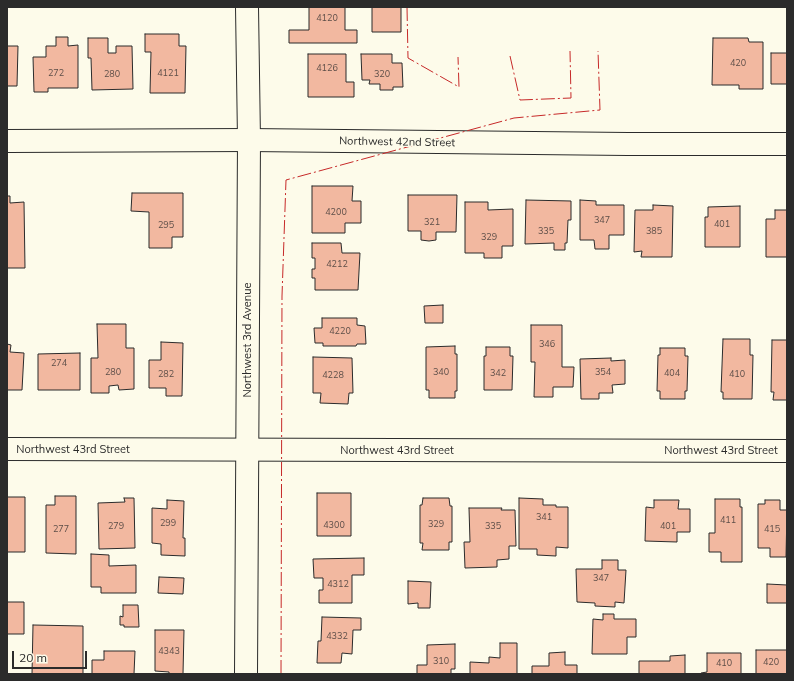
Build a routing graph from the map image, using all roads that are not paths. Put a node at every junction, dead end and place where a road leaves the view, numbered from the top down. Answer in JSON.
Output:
{"nodes":[{"id":1,"x":247,"y":7,"type":"edge"},
{"id":2,"x":249,"y":140,"type":"junction"},
{"id":3,"x":7,"y":141,"type":"edge"},
{"id":4,"x":787,"y":144,"type":"edge"},
{"id":5,"x":7,"y":449,"type":"edge"},
{"id":6,"x":248,"y":450,"type":"junction"},
{"id":7,"x":787,"y":452,"type":"edge"},
{"id":8,"x":246,"y":674,"type":"edge"}],
"edges":[{"from":1,"to":2,"type":"street","name":"Northwest 3rd Avenue"},
{"from":2,"to":3,"type":"street","name":"Northwest 42nd Street"},
{"from":2,"to":4,"type":"street","name":"Northwest 42nd Street"},
{"from":2,"to":6,"type":"street","name":"Northwest 3rd Avenue"},
{"from":5,"to":6,"type":"street","name":"Northwest 43rd Street"},
{"from":6,"to":7,"type":"street","name":"Northwest 43rd Street"},
{"from":6,"to":8,"type":"street","name":"Northwest 3rd Avenue"}]}
